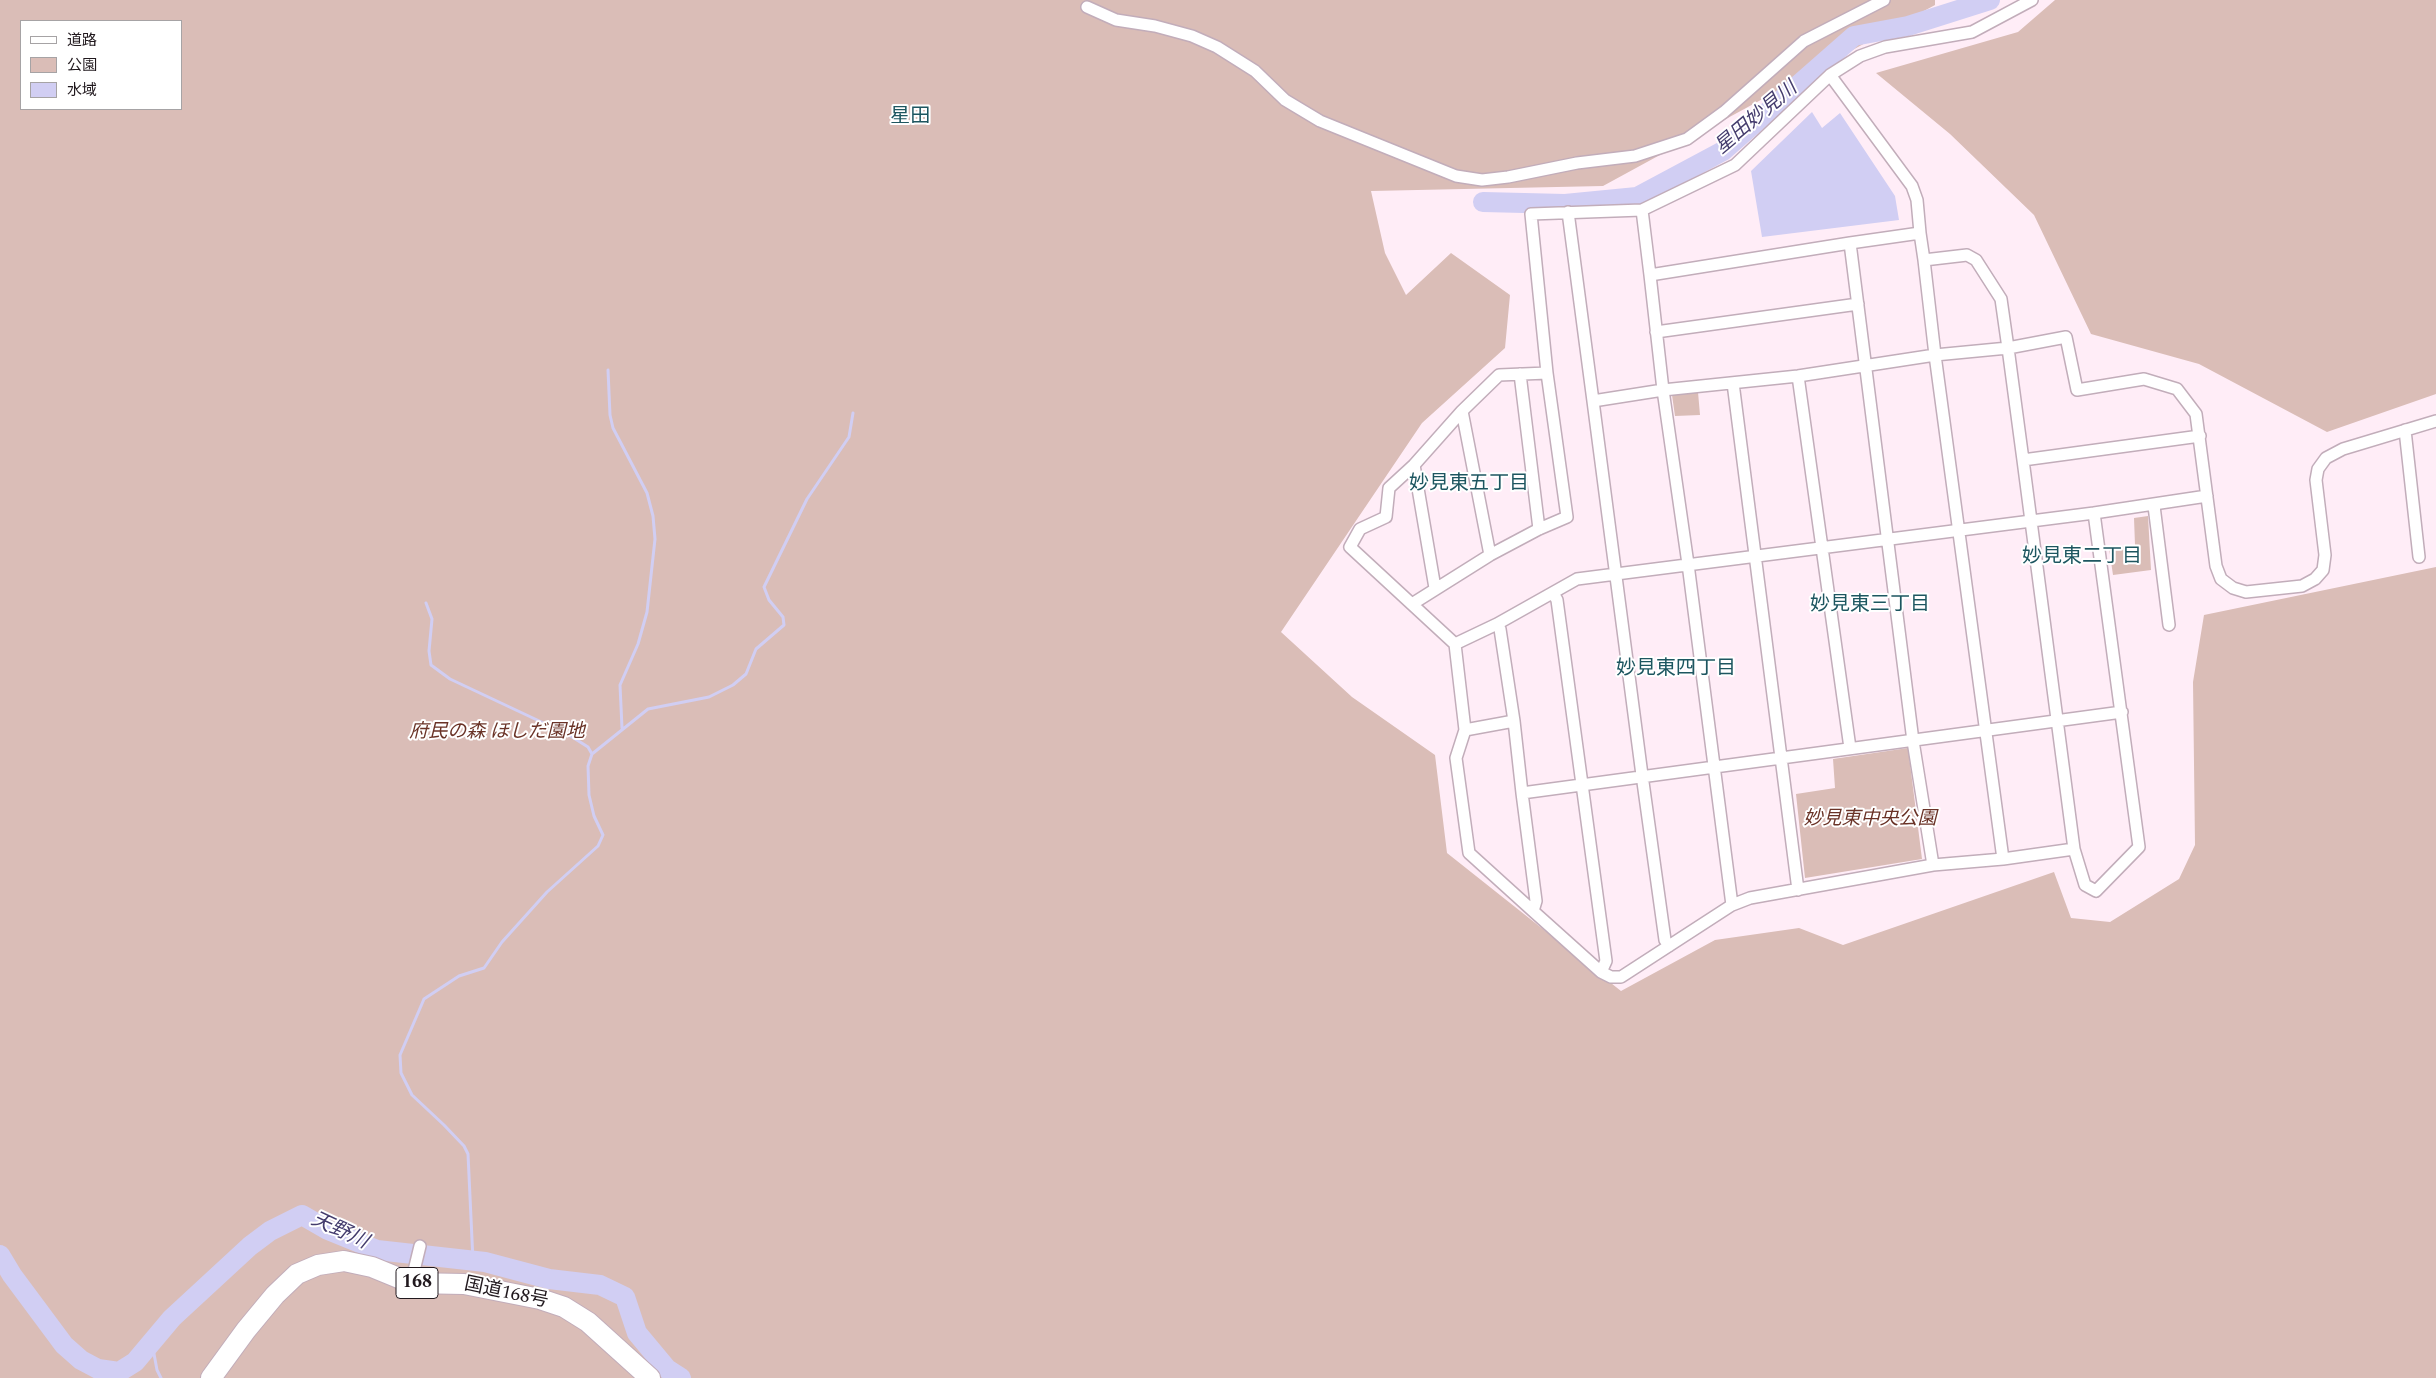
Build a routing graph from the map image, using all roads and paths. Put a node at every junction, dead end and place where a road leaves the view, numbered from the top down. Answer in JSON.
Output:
{"nodes":[{"id":1,"x":1884,"y":0,"type":"edge"},
{"id":2,"x":2032,"y":0,"type":"edge"},
{"id":3,"x":1087,"y":7,"type":"dead end"},
{"id":4,"x":1830,"y":76,"type":"junction"},
{"id":5,"x":1642,"y":210,"type":"junction"},
{"id":6,"x":1568,"y":212,"type":"junction"},
{"id":7,"x":1920,"y":234,"type":"junction"},
{"id":8,"x":1850,"y":243,"type":"junction"},
{"id":9,"x":1924,"y":260,"type":"junction"},
{"id":10,"x":1650,"y":275,"type":"junction"},
{"id":11,"x":1858,"y":304,"type":"junction"},
{"id":12,"x":1656,"y":332,"type":"junction"},
{"id":13,"x":2008,"y":348,"type":"junction"},
{"id":14,"x":1935,"y":354,"type":"junction"},
{"id":15,"x":1865,"y":364,"type":"junction"},
{"id":16,"x":1547,"y":373,"type":"junction"},
{"id":17,"x":1520,"y":374,"type":"junction"},
{"id":18,"x":1798,"y":376,"type":"junction"},
{"id":19,"x":1733,"y":383,"type":"junction"},
{"id":20,"x":1663,"y":390,"type":"junction"},
{"id":21,"x":1593,"y":401,"type":"junction"},
{"id":22,"x":1462,"y":410,"type":"junction"},
{"id":23,"x":2436,"y":421,"type":"edge"},
{"id":24,"x":2405,"y":430,"type":"junction"},
{"id":25,"x":2200,"y":436,"type":"junction"},
{"id":26,"x":2023,"y":460,"type":"junction"},
{"id":27,"x":1414,"y":465,"type":"junction"},
{"id":28,"x":2208,"y":496,"type":"junction"},
{"id":29,"x":2154,"y":506,"type":"junction"},
{"id":30,"x":2094,"y":513,"type":"junction"},
{"id":31,"x":2030,"y":520,"type":"junction"},
{"id":32,"x":1539,"y":529,"type":"junction"},
{"id":33,"x":1957,"y":530,"type":"junction"},
{"id":34,"x":1889,"y":538,"type":"junction"},
{"id":35,"x":1822,"y":547,"type":"junction"},
{"id":36,"x":1490,"y":555,"type":"junction"},
{"id":37,"x":2419,"y":556,"type":"dead end"},
{"id":38,"x":1754,"y":557,"type":"junction"},
{"id":39,"x":1688,"y":564,"type":"junction"},
{"id":40,"x":1616,"y":573,"type":"junction"},
{"id":41,"x":1435,"y":588,"type":"junction"},
{"id":42,"x":1553,"y":593,"type":"junction"},
{"id":43,"x":1412,"y":604,"type":"junction"},
{"id":44,"x":1497,"y":624,"type":"junction"},
{"id":45,"x":2169,"y":625,"type":"dead end"},
{"id":46,"x":1455,"y":644,"type":"junction"},
{"id":47,"x":2122,"y":712,"type":"junction"},
{"id":48,"x":2058,"y":720,"type":"junction"},
{"id":49,"x":1514,"y":721,"type":"junction"},
{"id":50,"x":1465,"y":730,"type":"junction"},
{"id":51,"x":1986,"y":731,"type":"junction"},
{"id":52,"x":1913,"y":741,"type":"junction"},
{"id":53,"x":1850,"y":748,"type":"junction"},
{"id":54,"x":1782,"y":757,"type":"junction"},
{"id":55,"x":1713,"y":766,"type":"junction"},
{"id":56,"x":1642,"y":775,"type":"junction"},
{"id":57,"x":1581,"y":784,"type":"junction"},
{"id":58,"x":1522,"y":793,"type":"junction"},
{"id":59,"x":2074,"y":849,"type":"junction"},
{"id":60,"x":2003,"y":859,"type":"junction"},
{"id":61,"x":1933,"y":865,"type":"junction"},
{"id":62,"x":1798,"y":890,"type":"junction"},
{"id":63,"x":1732,"y":904,"type":"junction"},
{"id":64,"x":1533,"y":911,"type":"junction"},
{"id":65,"x":1669,"y":946,"type":"junction"},
{"id":66,"x":1601,"y":972,"type":"junction"},
{"id":67,"x":420,"y":1246,"type":"dead end"},
{"id":68,"x":412,"y":1278,"type":"junction"},
{"id":69,"x":211,"y":1378,"type":"edge"},
{"id":70,"x":650,"y":1378,"type":"edge"}],
"edges":[{"from":1,"to":3,"type":"street"},
{"from":2,"to":4,"type":"street"},
{"from":4,"to":5,"type":"street"},
{"from":4,"to":7,"type":"street"},
{"from":5,"to":6,"type":"street"},
{"from":5,"to":10,"type":"street"},
{"from":6,"to":16,"type":"street"},
{"from":6,"to":21,"type":"street"},
{"from":7,"to":8,"type":"street"},
{"from":7,"to":9,"type":"street"},
{"from":8,"to":10,"type":"street"},
{"from":8,"to":11,"type":"street"},
{"from":9,"to":13,"type":"street"},
{"from":9,"to":14,"type":"street"},
{"from":10,"to":12,"type":"street"},
{"from":11,"to":12,"type":"street"},
{"from":11,"to":15,"type":"street"},
{"from":12,"to":20,"type":"street"},
{"from":13,"to":14,"type":"street"},
{"from":13,"to":25,"type":"street"},
{"from":13,"to":26,"type":"street"},
{"from":14,"to":15,"type":"street"},
{"from":14,"to":33,"type":"street"},
{"from":15,"to":18,"type":"street"},
{"from":15,"to":34,"type":"street"},
{"from":16,"to":17,"type":"street"},
{"from":16,"to":32,"type":"street"},
{"from":17,"to":22,"type":"street"},
{"from":17,"to":32,"type":"street"},
{"from":18,"to":19,"type":"street"},
{"from":18,"to":35,"type":"street"},
{"from":19,"to":20,"type":"street"},
{"from":19,"to":38,"type":"street"},
{"from":20,"to":21,"type":"street"},
{"from":20,"to":39,"type":"street"},
{"from":21,"to":40,"type":"street"},
{"from":22,"to":27,"type":"street"},
{"from":22,"to":36,"type":"street"},
{"from":23,"to":24,"type":"street"},
{"from":24,"to":28,"type":"street"},
{"from":24,"to":37,"type":"street"},
{"from":25,"to":26,"type":"street"},
{"from":25,"to":28,"type":"street"},
{"from":26,"to":31,"type":"street"},
{"from":27,"to":41,"type":"street"},
{"from":27,"to":43,"type":"street"},
{"from":28,"to":29,"type":"street"},
{"from":29,"to":30,"type":"street"},
{"from":29,"to":45,"type":"street"},
{"from":30,"to":31,"type":"street"},
{"from":30,"to":47,"type":"street"},
{"from":31,"to":33,"type":"street"},
{"from":31,"to":48,"type":"street"},
{"from":32,"to":36,"type":"street"},
{"from":33,"to":34,"type":"street"},
{"from":33,"to":51,"type":"street"},
{"from":34,"to":35,"type":"street"},
{"from":34,"to":52,"type":"street"},
{"from":35,"to":38,"type":"street"},
{"from":35,"to":53,"type":"street"},
{"from":36,"to":41,"type":"street"},
{"from":38,"to":39,"type":"street"},
{"from":38,"to":54,"type":"street"},
{"from":39,"to":40,"type":"street"},
{"from":39,"to":55,"type":"street"},
{"from":40,"to":42,"type":"street"},
{"from":40,"to":56,"type":"street"},
{"from":41,"to":43,"type":"street"},
{"from":42,"to":44,"type":"street"},
{"from":42,"to":57,"type":"street"},
{"from":43,"to":46,"type":"street"},
{"from":44,"to":46,"type":"street"},
{"from":44,"to":49,"type":"street"},
{"from":46,"to":50,"type":"street"},
{"from":47,"to":48,"type":"street"},
{"from":47,"to":59,"type":"street"},
{"from":48,"to":51,"type":"street"},
{"from":48,"to":59,"type":"street"},
{"from":49,"to":50,"type":"street"},
{"from":49,"to":58,"type":"street"},
{"from":50,"to":64,"type":"street"},
{"from":51,"to":52,"type":"street"},
{"from":51,"to":60,"type":"street"},
{"from":52,"to":53,"type":"street"},
{"from":52,"to":61,"type":"street"},
{"from":53,"to":54,"type":"street"},
{"from":54,"to":55,"type":"street"},
{"from":54,"to":62,"type":"street"},
{"from":55,"to":56,"type":"street"},
{"from":55,"to":63,"type":"street"},
{"from":56,"to":57,"type":"street"},
{"from":56,"to":65,"type":"street"},
{"from":57,"to":58,"type":"street"},
{"from":57,"to":66,"type":"street"},
{"from":58,"to":64,"type":"street"},
{"from":59,"to":60,"type":"street"},
{"from":60,"to":61,"type":"street"},
{"from":61,"to":62,"type":"street"},
{"from":62,"to":63,"type":"street"},
{"from":63,"to":65,"type":"street"},
{"from":64,"to":66,"type":"street"},
{"from":65,"to":66,"type":"street"},
{"from":67,"to":68,"type":"street"},
{"from":68,"to":69,"type":"highway","name":"国道168号","number":"168"},
{"from":68,"to":70,"type":"highway","name":"国道168号","number":"168"}]}
